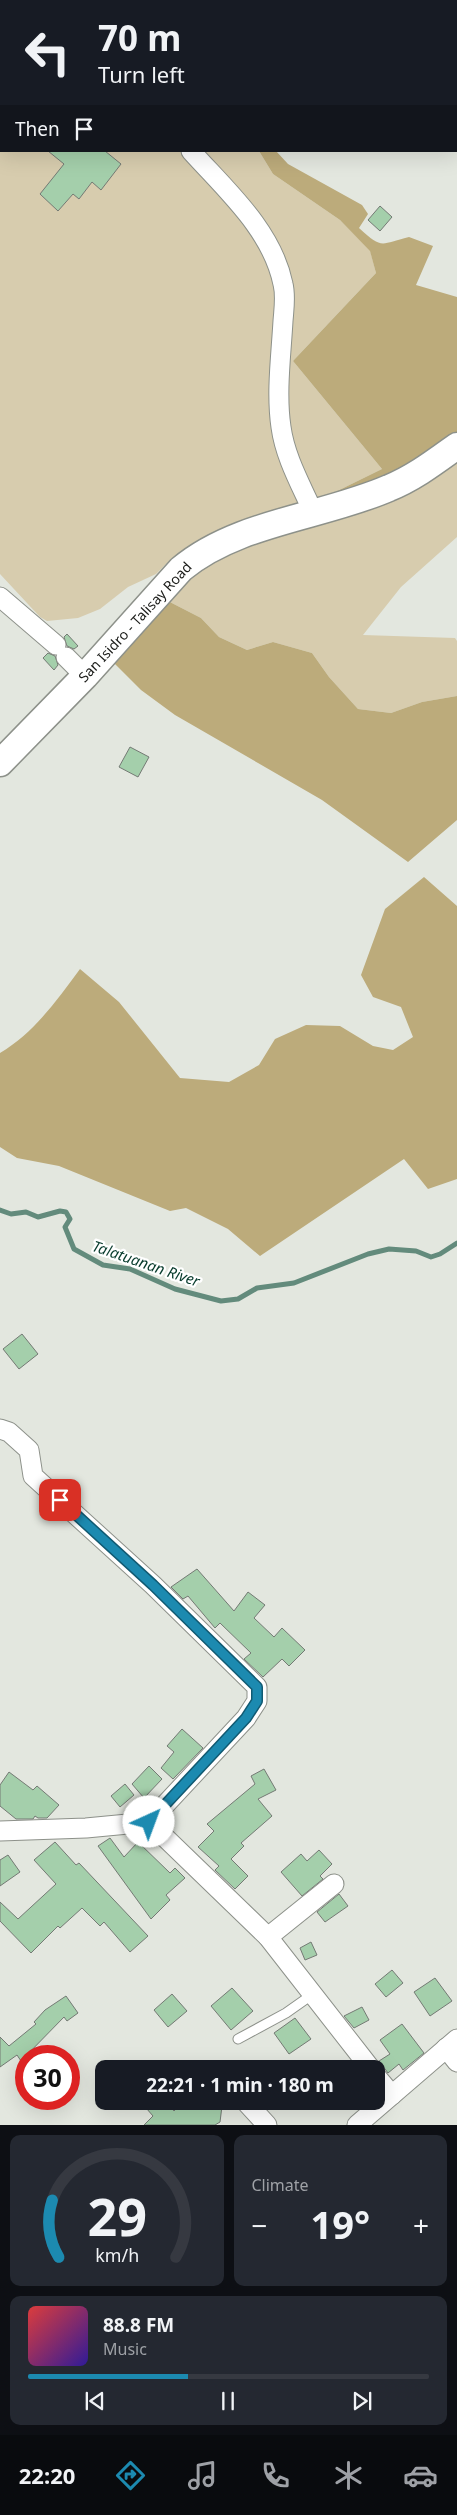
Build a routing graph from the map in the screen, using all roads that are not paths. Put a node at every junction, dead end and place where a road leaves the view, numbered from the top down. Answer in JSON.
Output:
{"nodes":[{"id":1,"x":193,"y":152,"type":"edge"},
{"id":2,"x":457,"y":446,"type":"edge"},
{"id":3,"x":313,"y":512,"type":"junction"},
{"id":4,"x":0,"y":597,"type":"edge"},
{"id":5,"x":85,"y":676,"type":"junction"},
{"id":6,"x":0,"y":763,"type":"edge"},
{"id":7,"x":0,"y":1429,"type":"edge"},
{"id":8,"x":149,"y":1822,"type":"junction"},
{"id":9,"x":0,"y":1832,"type":"edge"},
{"id":10,"x":334,"y":1884,"type":"dead end"},
{"id":11,"x":268,"y":1937,"type":"junction"},
{"id":12,"x":313,"y":1994,"type":"junction"},
{"id":13,"x":238,"y":2039,"type":"dead end"},
{"id":14,"x":453,"y":2049,"type":"edge"},
{"id":15,"x":364,"y":2060,"type":"edge"},
{"id":16,"x":385,"y":2087,"type":"edge"},
{"id":17,"x":392,"y":2096,"type":"junction"},
{"id":18,"x":253,"y":2110,"type":"edge"},
{"id":19,"x":267,"y":2125,"type":"edge"},
{"id":20,"x":356,"y":2125,"type":"edge"}],
"edges":[{"from":1,"to":3,"type":"street"},
{"from":2,"to":3,"type":"street","name":"San Isidro - Talisay Road"},
{"from":3,"to":5,"type":"street","name":"San Isidro - Talisay Road"},
{"from":4,"to":5,"type":"street"},
{"from":5,"to":6,"type":"street","name":"San Isidro - Talisay Road"},
{"from":7,"to":8,"type":"street"},
{"from":8,"to":9,"type":"street"},
{"from":8,"to":11,"type":"street"},
{"from":10,"to":11,"type":"street"},
{"from":11,"to":12,"type":"street"},
{"from":12,"to":13,"type":"lane"},
{"from":12,"to":15,"type":"street"},
{"from":14,"to":17,"type":"street"},
{"from":16,"to":17,"type":"street"},
{"from":17,"to":20,"type":"street"},
{"from":18,"to":19,"type":"street"}]}
